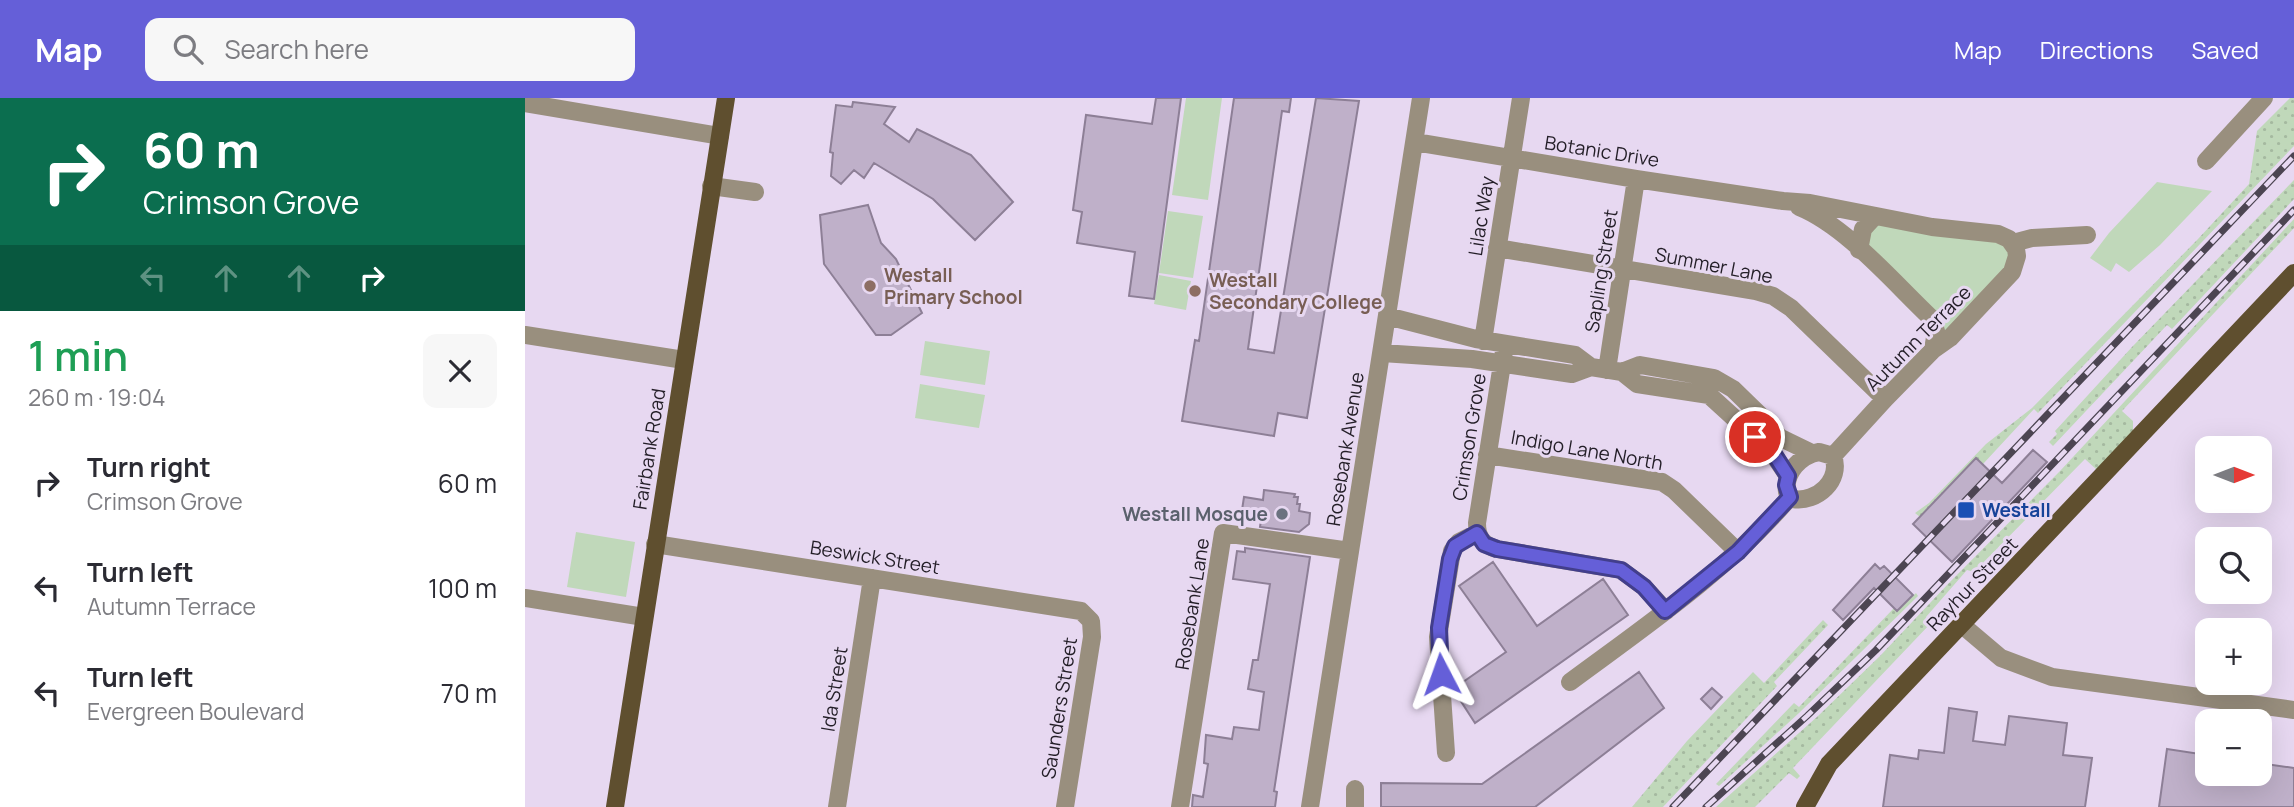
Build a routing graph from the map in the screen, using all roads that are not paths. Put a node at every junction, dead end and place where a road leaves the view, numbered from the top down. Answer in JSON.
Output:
{"nodes":[{"id":1,"x":726,"y":98,"type":"edge"},
{"id":2,"x":1421,"y":98,"type":"edge"},
{"id":3,"x":1521,"y":98,"type":"edge"},
{"id":4,"x":2264,"y":98,"type":"edge"},
{"id":5,"x":525,"y":101,"type":"edge"},
{"id":6,"x":720,"y":135,"type":"junction"},
{"id":7,"x":1415,"y":142,"type":"junction"},
{"id":8,"x":1512,"y":158,"type":"junction"},
{"id":9,"x":2206,"y":161,"type":"dead end"},
{"id":10,"x":1636,"y":179,"type":"junction"},
{"id":11,"x":711,"y":186,"type":"junction"},
{"id":12,"x":755,"y":192,"type":"dead end"},
{"id":13,"x":1783,"y":201,"type":"junction"},
{"id":14,"x":1875,"y":216,"type":"junction"},
{"id":15,"x":2087,"y":235,"type":"dead end"},
{"id":16,"x":2013,"y":243,"type":"junction"},
{"id":17,"x":1497,"y":248,"type":"junction"},
{"id":18,"x":1859,"y":250,"type":"junction"},
{"id":19,"x":1622,"y":269,"type":"junction"},
{"id":20,"x":2294,"y":273,"type":"edge"},
{"id":21,"x":1387,"y":316,"type":"junction"},
{"id":22,"x":525,"y":335,"type":"edge"},
{"id":23,"x":1483,"y":341,"type":"junction"},
{"id":24,"x":1933,"y":350,"type":"junction"},
{"id":25,"x":1382,"y":353,"type":"junction"},
{"id":26,"x":1503,"y":354,"type":"junction"},
{"id":27,"x":684,"y":360,"type":"junction"},
{"id":28,"x":1607,"y":370,"type":"junction"},
{"id":29,"x":1885,"y":399,"type":"junction"},
{"id":30,"x":1812,"y":453,"type":"junction"},
{"id":31,"x":1487,"y":455,"type":"junction"},
{"id":32,"x":1833,"y":456,"type":"junction"},
{"id":33,"x":1788,"y":476,"type":"junction"},
{"id":34,"x":1790,"y":497,"type":"junction"},
{"id":35,"x":1477,"y":533,"type":"junction"},
{"id":36,"x":655,"y":544,"type":"junction"},
{"id":37,"x":1350,"y":551,"type":"junction"},
{"id":38,"x":1738,"y":552,"type":"junction"},
{"id":39,"x":872,"y":578,"type":"junction"},
{"id":40,"x":525,"y":597,"type":"edge"},
{"id":41,"x":1665,"y":611,"type":"junction"},
{"id":42,"x":1087,"y":616,"type":"joint"},
{"id":43,"x":644,"y":617,"type":"junction"},
{"id":44,"x":1962,"y":625,"type":"junction"},
{"id":45,"x":1570,"y":682,"type":"dead end"},
{"id":46,"x":2294,"y":710,"type":"edge"},
{"id":47,"x":1446,"y":753,"type":"dead end"},
{"id":48,"x":615,"y":807,"type":"edge"},
{"id":49,"x":837,"y":807,"type":"edge"},
{"id":50,"x":1065,"y":807,"type":"edge"},
{"id":51,"x":1180,"y":807,"type":"edge"},
{"id":52,"x":1310,"y":807,"type":"edge"},
{"id":53,"x":1805,"y":807,"type":"edge"}],
"edges":[{"from":1,"to":6,"type":"main road","name":"Fairbank Road"},
{"from":2,"to":7,"type":"street","name":"Rosebank Avenue"},
{"from":3,"to":8,"type":"street","name":"Lilac Way"},
{"from":4,"to":9,"type":"street"},
{"from":5,"to":6,"type":"street"},
{"from":6,"to":11,"type":"main road","name":"Fairbank Road"},
{"from":7,"to":8,"type":"street","name":"Botanic Drive"},
{"from":7,"to":21,"type":"street","name":"Rosebank Avenue"},
{"from":8,"to":10,"type":"street","name":"Botanic Drive"},
{"from":8,"to":17,"type":"street","name":"Lilac Way"},
{"from":10,"to":13,"type":"street","name":"Botanic Drive"},
{"from":10,"to":19,"type":"street","name":"Sapling Street"},
{"from":11,"to":12,"type":"street"},
{"from":11,"to":27,"type":"main road","name":"Fairbank Road"},
{"from":13,"to":14,"type":"street","name":"Botanic Drive"},
{"from":13,"to":18,"type":"street","name":"Botanic Drive"},
{"from":14,"to":16,"type":"street","name":"Botanic Drive"},
{"from":14,"to":18,"type":"street"},
{"from":15,"to":16,"type":"street","name":"Botanic Drive"},
{"from":16,"to":24,"type":"street","name":"Autumn Terrace"},
{"from":17,"to":19,"type":"street","name":"Summer Lane"},
{"from":17,"to":23,"type":"street","name":"Lilac Way"},
{"from":18,"to":24,"type":"street","name":"Botanic Drive"},
{"from":19,"to":28,"type":"street","name":"Sapling Street"},
{"from":19,"to":29,"type":"street","name":"Summer Lane"},
{"from":20,"to":44,"type":"main road","name":"Rayhur Street"},
{"from":21,"to":23,"type":"street"},
{"from":21,"to":25,"type":"street","name":"Rosebank Avenue"},
{"from":22,"to":27,"type":"street"},
{"from":23,"to":26,"type":"street"},
{"from":24,"to":29,"type":"street","name":"Autumn Terrace"},
{"from":25,"to":26,"type":"street"},
{"from":25,"to":37,"type":"street","name":"Rosebank Avenue"},
{"from":26,"to":28,"type":"street"},
{"from":26,"to":31,"type":"street","name":"Crimson Grove"},
{"from":27,"to":36,"type":"main road","name":"Fairbank Road"},
{"from":28,"to":30,"type":"street"},
{"from":28,"to":33,"type":"street"},
{"from":29,"to":32,"type":"street","name":"Autumn Terrace"},
{"from":30,"to":32,"type":"street"},
{"from":30,"to":33,"type":"street"},
{"from":31,"to":35,"type":"street","name":"Crimson Grove"},
{"from":31,"to":38,"type":"street","name":"Indigo Lane North"},
{"from":32,"to":34,"type":"street"},
{"from":33,"to":34,"type":"street"},
{"from":34,"to":38,"type":"street"},
{"from":35,"to":41,"type":"street"},
{"from":35,"to":47,"type":"street"},
{"from":36,"to":39,"type":"street","name":"Beswick Street"},
{"from":36,"to":43,"type":"main road","name":"Fairbank Road"},
{"from":37,"to":51,"type":"street","name":"Rosebank Lane"},
{"from":37,"to":52,"type":"street","name":"Rosebank Avenue"},
{"from":38,"to":41,"type":"street"},
{"from":39,"to":42,"type":"street","name":"Beswick Street"},
{"from":39,"to":49,"type":"street","name":"Ida Street"},
{"from":40,"to":43,"type":"street"},
{"from":41,"to":45,"type":"street"},
{"from":42,"to":50,"type":"street","name":"Saunders Street"},
{"from":43,"to":48,"type":"main road","name":"Fairbank Road"},
{"from":44,"to":46,"type":"street"},
{"from":44,"to":53,"type":"main road","name":"Rayhur Street"}]}
